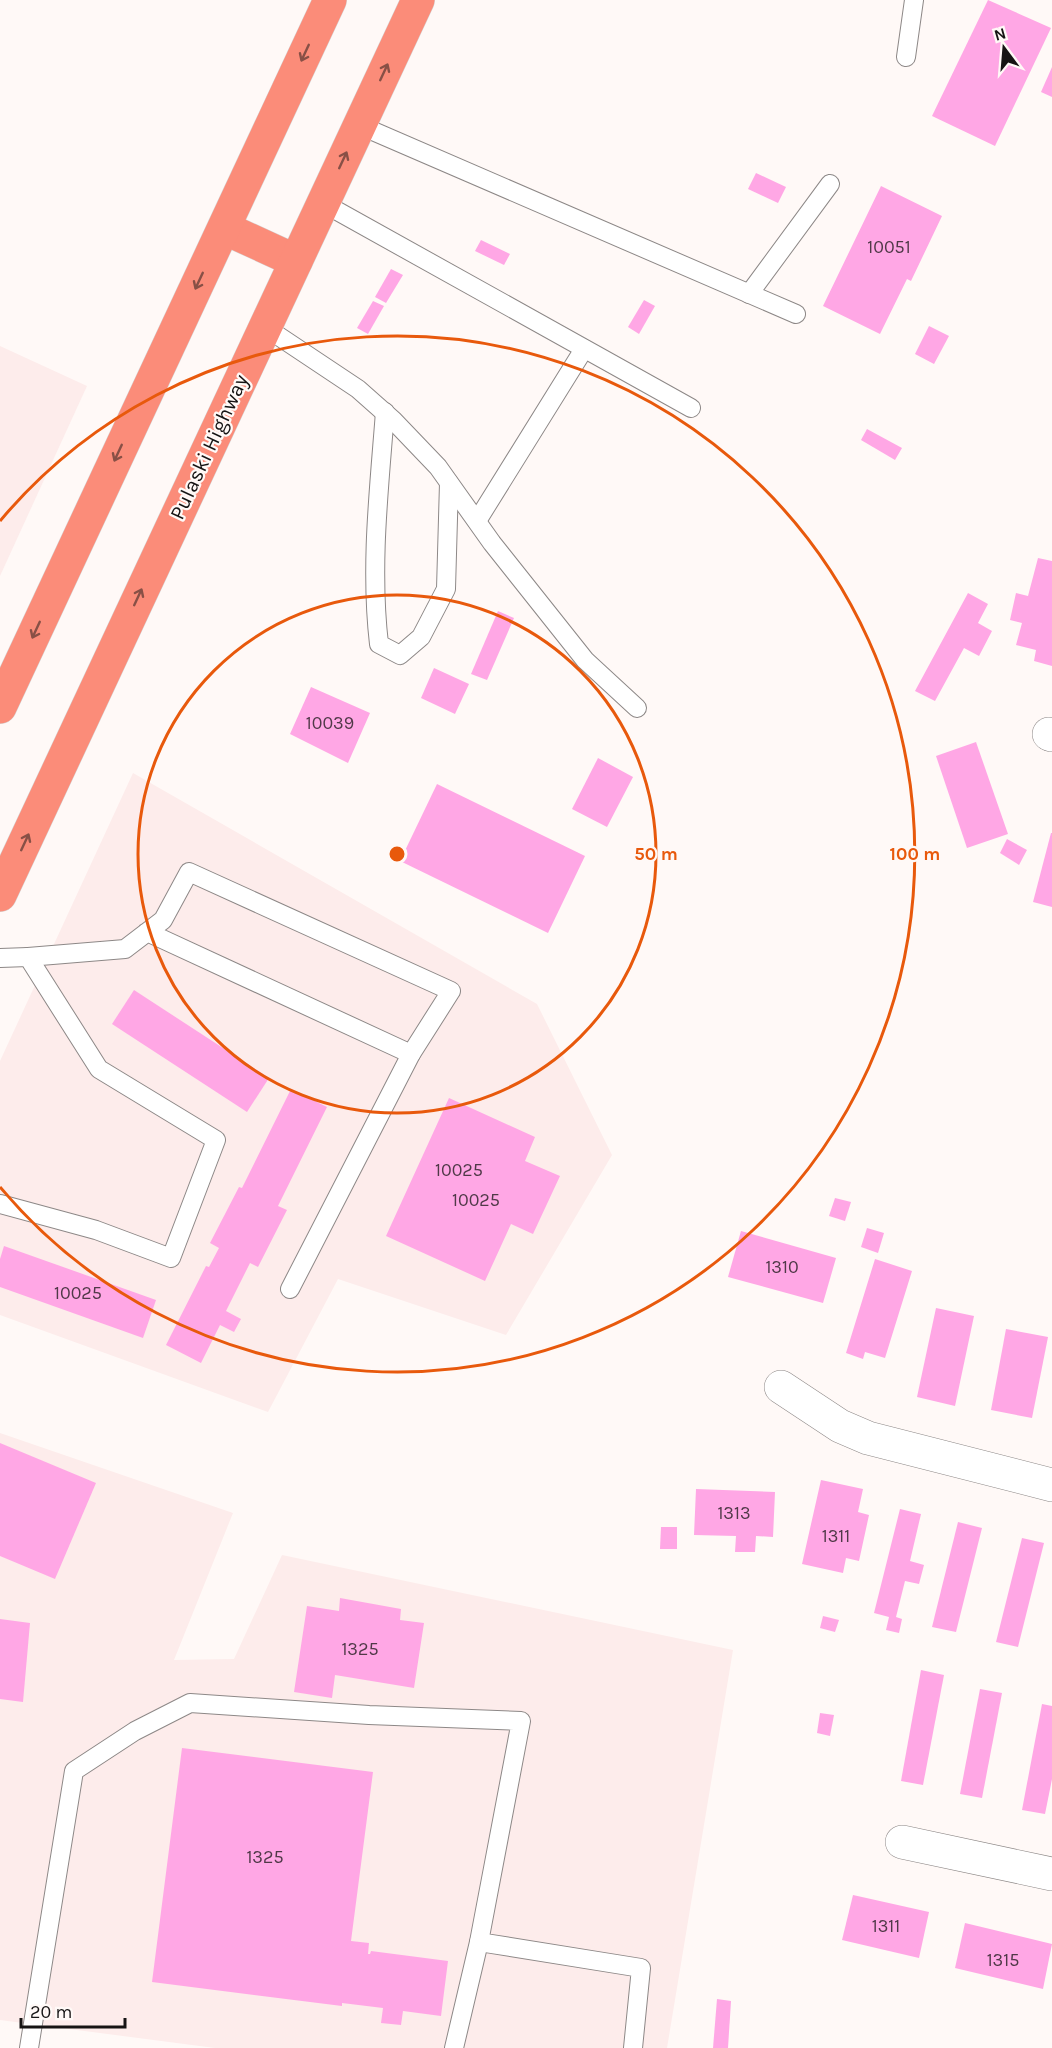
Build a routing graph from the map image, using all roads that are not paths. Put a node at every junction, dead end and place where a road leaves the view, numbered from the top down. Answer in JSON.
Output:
{"nodes":[{"id":1,"x":330,"y":0,"type":"edge"},
{"id":2,"x":418,"y":0,"type":"edge"},
{"id":3,"x":914,"y":0,"type":"edge"},
{"id":4,"x":906,"y":57,"type":"dead end"},
{"id":5,"x":359,"y":125,"type":"junction"},
{"id":6,"x":830,"y":184,"type":"dead end"},
{"id":7,"x":323,"y":203,"type":"junction"},
{"id":8,"x":224,"y":228,"type":"junction"},
{"id":9,"x":296,"y":261,"type":"junction"},
{"id":10,"x":749,"y":294,"type":"junction"},
{"id":11,"x":796,"y":314,"type":"dead end"},
{"id":12,"x":265,"y":327,"type":"junction"},
{"id":13,"x":584,"y":349,"type":"junction"},
{"id":14,"x":691,"y":408,"type":"dead end"},
{"id":15,"x":385,"y":412,"type":"junction"},
{"id":16,"x":449,"y":483,"type":"junction"},
{"id":17,"x":477,"y":521,"type":"junction"},
{"id":18,"x":0,"y":707,"type":"edge"},
{"id":19,"x":637,"y":708,"type":"dead end"},
{"id":20,"x":0,"y":895,"type":"edge"},
{"id":21,"x":147,"y":932,"type":"junction"},
{"id":22,"x":28,"y":957,"type":"junction"},
{"id":23,"x":0,"y":958,"type":"edge"},
{"id":24,"x":411,"y":1054,"type":"junction"},
{"id":25,"x":0,"y":1204,"type":"edge"},
{"id":26,"x":290,"y":1289,"type":"dead end"},
{"id":27,"x":781,"y":1387,"type":"dead end"},
{"id":28,"x":1052,"y":1485,"type":"edge"},
{"id":29,"x":902,"y":1842,"type":"dead end"},
{"id":30,"x":1052,"y":1874,"type":"edge"},
{"id":31,"x":479,"y":1941,"type":"junction"},
{"id":32,"x":29,"y":2048,"type":"edge"},
{"id":33,"x":454,"y":2048,"type":"edge"},
{"id":34,"x":633,"y":2048,"type":"edge"}],
"edges":[{"from":1,"to":8,"type":"highway","one_way":true},
{"from":5,"to":2,"type":"highway","name":"Pulaski Highway","one_way":true},
{"from":3,"to":4,"type":"lane"},
{"from":7,"to":5,"type":"highway","name":"Pulaski Highway","one_way":true},
{"from":5,"to":10,"type":"lane"},
{"from":6,"to":10,"type":"lane"},
{"from":7,"to":9,"type":"highway","name":"Pulaski Highway"},
{"from":7,"to":13,"type":"lane"},
{"from":8,"to":9,"type":"highway"},
{"from":8,"to":18,"type":"highway","one_way":true},
{"from":9,"to":12,"type":"highway","name":"Pulaski Highway"},
{"from":10,"to":11,"type":"lane"},
{"from":12,"to":15,"type":"lane"},
{"from":20,"to":12,"type":"highway","name":"Pulaski Highway","one_way":true},
{"from":13,"to":14,"type":"lane"},
{"from":13,"to":17,"type":"lane"},
{"from":15,"to":16,"type":"lane"},
{"from":15,"to":16,"type":"lane"},
{"from":16,"to":17,"type":"lane"},
{"from":17,"to":19,"type":"lane"},
{"from":21,"to":22,"type":"lane"},
{"from":21,"to":24,"type":"lane"},
{"from":21,"to":24,"type":"lane"},
{"from":22,"to":23,"type":"lane"},
{"from":22,"to":25,"type":"lane"},
{"from":24,"to":26,"type":"lane"},
{"from":27,"to":28,"type":"street"},
{"from":29,"to":30,"type":"street"},
{"from":31,"to":32,"type":"lane"},
{"from":31,"to":33,"type":"lane"},
{"from":31,"to":34,"type":"lane"}]}
